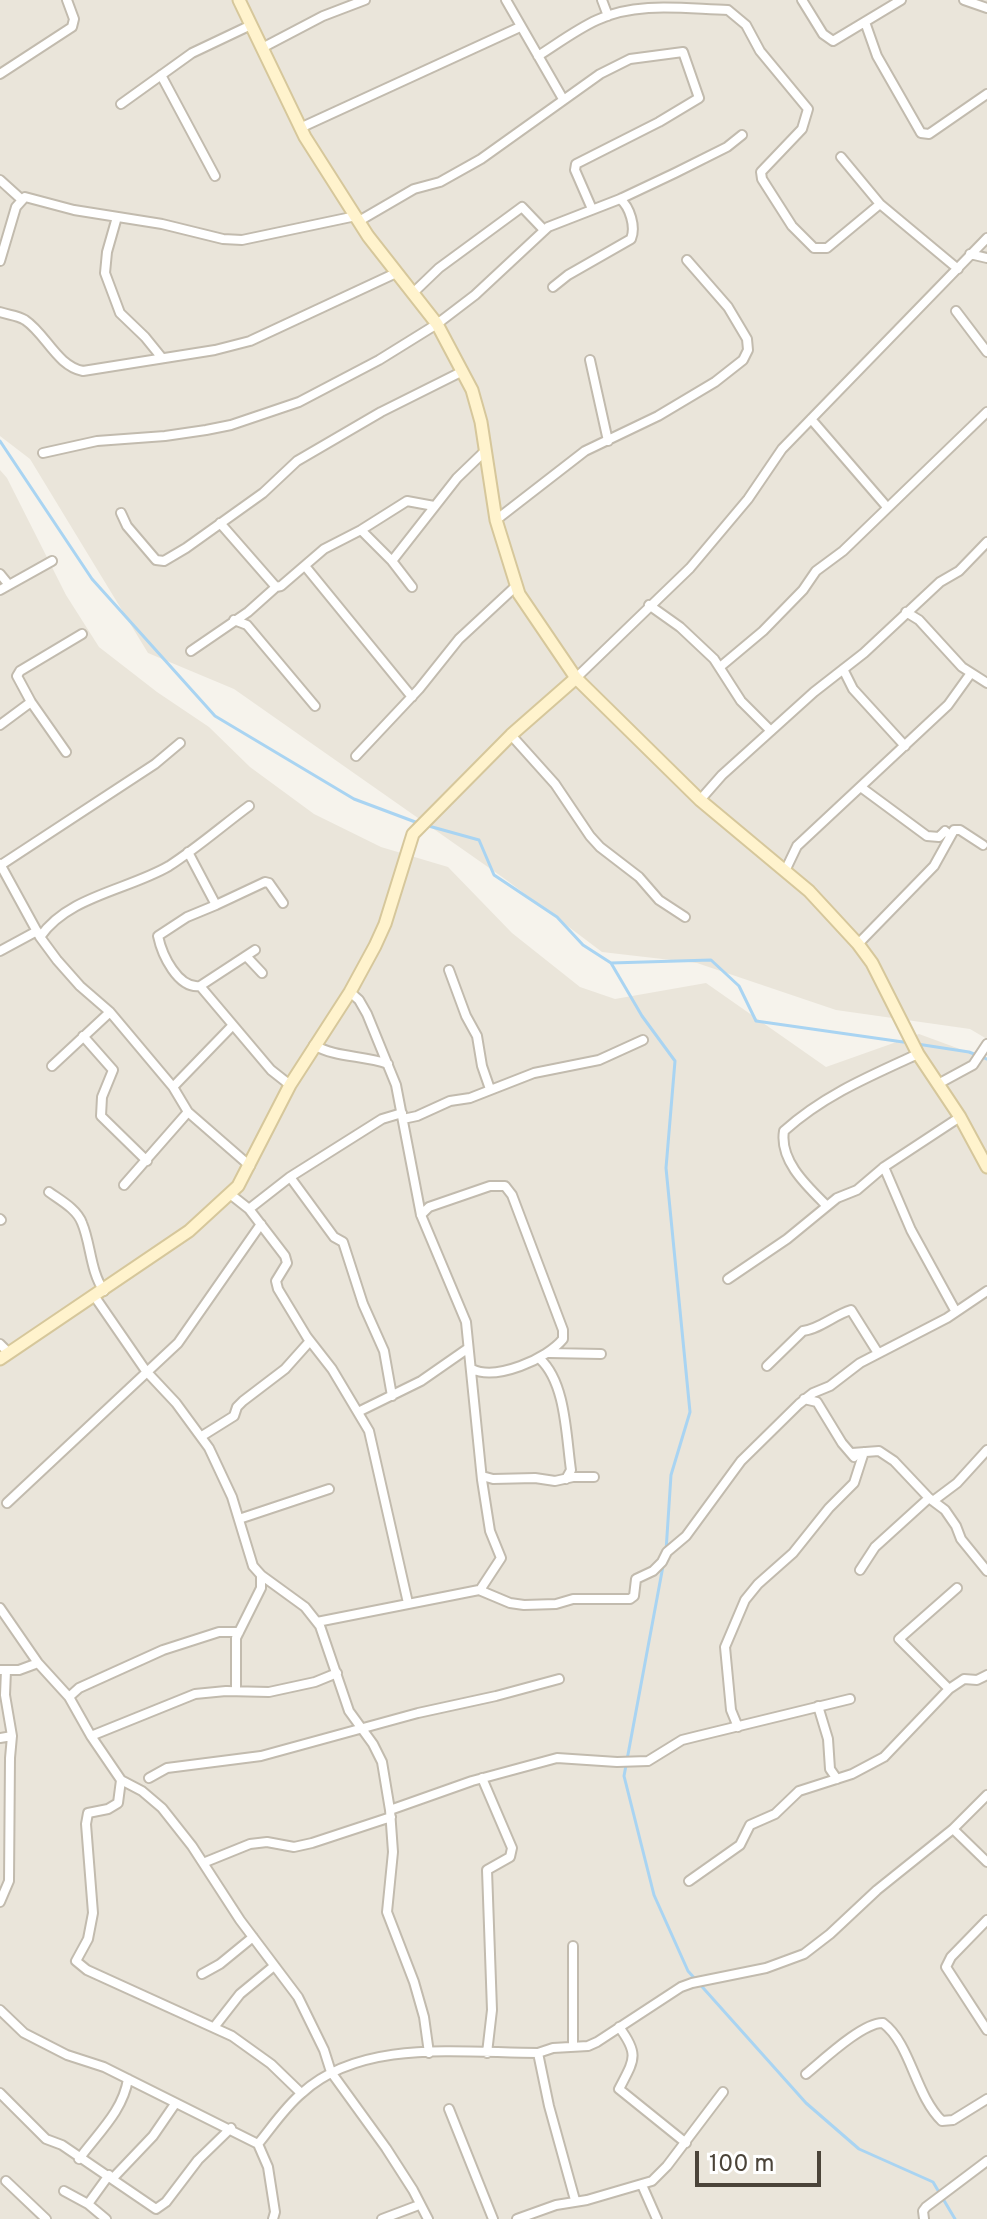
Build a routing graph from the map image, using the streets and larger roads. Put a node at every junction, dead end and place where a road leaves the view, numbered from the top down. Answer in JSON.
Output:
{"nodes":[{"id":1,"x":67,"y":0,"type":"edge"},
{"id":2,"x":239,"y":0,"type":"edge"},
{"id":3,"x":365,"y":0,"type":"edge"},
{"id":4,"x":506,"y":0,"type":"edge"},
{"id":5,"x":602,"y":0,"type":"edge"},
{"id":6,"x":802,"y":0,"type":"edge"},
{"id":7,"x":901,"y":0,"type":"edge"},
{"id":8,"x":964,"y":0,"type":"edge"},
{"id":9,"x":987,"y":8,"type":"edge"},
{"id":10,"x":608,"y":16,"type":"junction"},
{"id":11,"x":865,"y":22,"type":"junction"},
{"id":12,"x":251,"y":25,"type":"junction"},
{"id":13,"x":520,"y":27,"type":"junction"},
{"id":14,"x":262,"y":48,"type":"junction"},
{"id":15,"x":538,"y":56,"type":"junction"},
{"id":16,"x":0,"y":74,"type":"edge"},
{"id":17,"x":161,"y":75,"type":"junction"},
{"id":18,"x":987,"y":94,"type":"edge"},
{"id":19,"x":563,"y":99,"type":"junction"},
{"id":20,"x":121,"y":104,"type":"dead end"},
{"id":21,"x":300,"y":128,"type":"junction"},
{"id":22,"x":742,"y":135,"type":"dead end"},
{"id":23,"x":841,"y":157,"type":"dead end"},
{"id":24,"x":215,"y":176,"type":"dead end"},
{"id":25,"x":0,"y":180,"type":"edge"},
{"id":26,"x":21,"y":199,"type":"junction"},
{"id":27,"x":620,"y":199,"type":"junction"},
{"id":28,"x":880,"y":204,"type":"junction"},
{"id":29,"x":592,"y":209,"type":"junction"},
{"id":30,"x":117,"y":217,"type":"junction"},
{"id":31,"x":357,"y":219,"type":"junction"},
{"id":32,"x":544,"y":230,"type":"junction"},
{"id":33,"x":987,"y":238,"type":"edge"},
{"id":34,"x":970,"y":254,"type":"junction"},
{"id":35,"x":987,"y":258,"type":"edge"},
{"id":36,"x":687,"y":260,"type":"dead end"},
{"id":37,"x":0,"y":261,"type":"edge"},
{"id":38,"x":958,"y":269,"type":"junction"},
{"id":39,"x":396,"y":273,"type":"junction"},
{"id":40,"x":553,"y":287,"type":"dead end"},
{"id":41,"x":413,"y":293,"type":"junction"},
{"id":42,"x":956,"y":311,"type":"dead end"},
{"id":43,"x":0,"y":312,"type":"edge"},
{"id":44,"x":437,"y":324,"type":"junction"},
{"id":45,"x":987,"y":352,"type":"edge"},
{"id":46,"x":162,"y":358,"type":"junction"},
{"id":47,"x":590,"y":360,"type":"dead end"},
{"id":48,"x":463,"y":371,"type":"junction"},
{"id":49,"x":987,"y":412,"type":"edge"},
{"id":50,"x":811,"y":419,"type":"junction"},
{"id":51,"x":608,"y":441,"type":"junction"},
{"id":52,"x":485,"y":451,"type":"junction"},
{"id":53,"x":43,"y":453,"type":"dead end"},
{"id":54,"x":434,"y":506,"type":"junction"},
{"id":55,"x":887,"y":507,"type":"junction"},
{"id":56,"x":121,"y":513,"type":"dead end"},
{"id":57,"x":496,"y":520,"type":"junction"},
{"id":58,"x":220,"y":523,"type":"junction"},
{"id":59,"x":361,"y":530,"type":"junction"},
{"id":60,"x":987,"y":542,"type":"edge"},
{"id":61,"x":52,"y":561,"type":"dead end"},
{"id":62,"x":392,"y":561,"type":"junction"},
{"id":63,"x":305,"y":566,"type":"junction"},
{"id":64,"x":0,"y":574,"type":"edge"},
{"id":65,"x":276,"y":587,"type":"junction"},
{"id":66,"x":412,"y":587,"type":"dead end"},
{"id":67,"x":515,"y":587,"type":"junction"},
{"id":68,"x":4,"y":588,"type":"edge"},
{"id":69,"x":649,"y":605,"type":"junction"},
{"id":70,"x":906,"y":612,"type":"junction"},
{"id":71,"x":234,"y":620,"type":"junction"},
{"id":72,"x":82,"y":634,"type":"dead end"},
{"id":73,"x":191,"y":651,"type":"dead end"},
{"id":74,"x":720,"y":667,"type":"junction"},
{"id":75,"x":843,"y":669,"type":"junction"},
{"id":76,"x":971,"y":673,"type":"junction"},
{"id":77,"x":576,"y":678,"type":"junction"},
{"id":78,"x":987,"y":683,"type":"edge"},
{"id":79,"x":412,"y":697,"type":"junction"},
{"id":80,"x":31,"y":702,"type":"junction"},
{"id":81,"x":315,"y":706,"type":"dead end"},
{"id":82,"x":0,"y":725,"type":"edge"},
{"id":83,"x":771,"y":731,"type":"junction"},
{"id":84,"x":511,"y":735,"type":"junction"},
{"id":85,"x":180,"y":743,"type":"dead end"},
{"id":86,"x":905,"y":746,"type":"junction"},
{"id":87,"x":66,"y":752,"type":"dead end"},
{"id":88,"x":356,"y":756,"type":"dead end"},
{"id":89,"x":862,"y":788,"type":"junction"},
{"id":90,"x":700,"y":800,"type":"junction"},
{"id":91,"x":249,"y":806,"type":"dead end"},
{"id":92,"x":950,"y":835,"type":"junction"},
{"id":93,"x":983,"y":845,"type":"dead end"},
{"id":94,"x":188,"y":852,"type":"junction"},
{"id":95,"x":0,"y":864,"type":"edge"},
{"id":96,"x":785,"y":871,"type":"junction"},
{"id":97,"x":283,"y":903,"type":"dead end"},
{"id":98,"x":216,"y":905,"type":"junction"},
{"id":99,"x":685,"y":917,"type":"dead end"},
{"id":100,"x":37,"y":930,"type":"junction"},
{"id":101,"x":858,"y":944,"type":"junction"},
{"id":102,"x":255,"y":950,"type":"dead end"},
{"id":103,"x":0,"y":951,"type":"edge"},
{"id":104,"x":247,"y":957,"type":"junction"},
{"id":105,"x":449,"y":970,"type":"dead end"},
{"id":106,"x":262,"y":973,"type":"dead end"},
{"id":107,"x":200,"y":986,"type":"junction"},
{"id":108,"x":350,"y":992,"type":"junction"},
{"id":109,"x":110,"y":1012,"type":"junction"},
{"id":110,"x":233,"y":1025,"type":"junction"},
{"id":111,"x":83,"y":1036,"type":"junction"},
{"id":112,"x":643,"y":1040,"type":"dead end"},
{"id":113,"x":987,"y":1044,"type":"edge"},
{"id":114,"x":314,"y":1045,"type":"junction"},
{"id":115,"x":918,"y":1054,"type":"junction"},
{"id":116,"x":388,"y":1064,"type":"junction"},
{"id":117,"x":52,"y":1066,"type":"dead end"},
{"id":118,"x":938,"y":1084,"type":"junction"},
{"id":119,"x":290,"y":1085,"type":"junction"},
{"id":120,"x":173,"y":1087,"type":"junction"},
{"id":121,"x":490,"y":1089,"type":"junction"},
{"id":122,"x":188,"y":1112,"type":"junction"},
{"id":123,"x":402,"y":1116,"type":"junction"},
{"id":124,"x":960,"y":1117,"type":"junction"},
{"id":125,"x":147,"y":1161,"type":"junction"},
{"id":126,"x":250,"y":1166,"type":"junction"},
{"id":127,"x":884,"y":1167,"type":"junction"},
{"id":128,"x":987,"y":1167,"type":"edge"},
{"id":129,"x":290,"y":1177,"type":"junction"},
{"id":130,"x":124,"y":1185,"type":"dead end"},
{"id":131,"x":49,"y":1192,"type":"dead end"},
{"id":132,"x":230,"y":1194,"type":"junction"},
{"id":133,"x":419,"y":1203,"type":"junction"},
{"id":134,"x":827,"y":1206,"type":"junction"},
{"id":135,"x":429,"y":1207,"type":"junction"},
{"id":136,"x":249,"y":1209,"type":"junction"},
{"id":137,"x":421,"y":1215,"type":"junction"},
{"id":138,"x":261,"y":1224,"type":"junction"},
{"id":139,"x":728,"y":1279,"type":"dead end"},
{"id":140,"x":987,"y":1291,"type":"edge"},
{"id":141,"x":100,"y":1294,"type":"junction"},
{"id":142,"x":956,"y":1312,"type":"junction"},
{"id":143,"x":310,"y":1341,"type":"junction"},
{"id":144,"x":0,"y":1344,"type":"edge"},
{"id":145,"x":465,"y":1353,"type":"junction"},
{"id":146,"x":549,"y":1353,"type":"junction"},
{"id":147,"x":878,"y":1353,"type":"junction"},
{"id":148,"x":601,"y":1354,"type":"dead end"},
{"id":149,"x":4,"y":1356,"type":"edge"},
{"id":150,"x":540,"y":1359,"type":"junction"},
{"id":151,"x":767,"y":1366,"type":"dead end"},
{"id":152,"x":472,"y":1369,"type":"junction"},
{"id":153,"x":147,"y":1373,"type":"junction"},
{"id":154,"x":819,"y":1390,"type":"junction"},
{"id":155,"x":392,"y":1396,"type":"junction"},
{"id":156,"x":804,"y":1399,"type":"junction"},
{"id":157,"x":817,"y":1402,"type":"junction"},
{"id":158,"x":358,"y":1412,"type":"junction"},
{"id":159,"x":202,"y":1436,"type":"junction"},
{"id":160,"x":987,"y":1450,"type":"edge"},
{"id":161,"x":864,"y":1452,"type":"junction"},
{"id":162,"x":852,"y":1453,"type":"junction"},
{"id":163,"x":858,"y":1468,"type":"junction"},
{"id":164,"x":482,"y":1476,"type":"junction"},
{"id":165,"x":594,"y":1477,"type":"dead end"},
{"id":166,"x":566,"y":1479,"type":"junction"},
{"id":167,"x":329,"y":1489,"type":"dead end"},
{"id":168,"x":931,"y":1500,"type":"junction"},
{"id":169,"x":7,"y":1503,"type":"dead end"},
{"id":170,"x":239,"y":1519,"type":"junction"},
{"id":171,"x":860,"y":1570,"type":"dead end"},
{"id":172,"x":987,"y":1571,"type":"edge"},
{"id":173,"x":261,"y":1575,"type":"junction"},
{"id":174,"x":957,"y":1588,"type":"dead end"},
{"id":175,"x":480,"y":1590,"type":"junction"},
{"id":176,"x":408,"y":1603,"type":"junction"},
{"id":177,"x":0,"y":1608,"type":"edge"},
{"id":178,"x":317,"y":1622,"type":"junction"},
{"id":179,"x":239,"y":1632,"type":"junction"},
{"id":180,"x":38,"y":1663,"type":"junction"},
{"id":181,"x":3,"y":1670,"type":"edge"},
{"id":182,"x":337,"y":1673,"type":"junction"},
{"id":183,"x":559,"y":1679,"type":"dead end"},
{"id":184,"x":984,"y":1680,"type":"edge"},
{"id":185,"x":949,"y":1689,"type":"junction"},
{"id":186,"x":236,"y":1691,"type":"junction"},
{"id":187,"x":69,"y":1697,"type":"junction"},
{"id":188,"x":850,"y":1699,"type":"dead end"},
{"id":189,"x":818,"y":1706,"type":"junction"},
{"id":190,"x":738,"y":1727,"type":"junction"},
{"id":191,"x":362,"y":1730,"type":"junction"},
{"id":192,"x":12,"y":1736,"type":"junction"},
{"id":193,"x":91,"y":1736,"type":"junction"},
{"id":194,"x":0,"y":1738,"type":"edge"},
{"id":195,"x":149,"y":1778,"type":"dead end"},
{"id":196,"x":482,"y":1778,"type":"junction"},
{"id":197,"x":837,"y":1779,"type":"junction"},
{"id":198,"x":121,"y":1780,"type":"junction"},
{"id":199,"x":987,"y":1795,"type":"edge"},
{"id":200,"x":390,"y":1813,"type":"junction"},
{"id":201,"x":953,"y":1829,"type":"junction"},
{"id":202,"x":987,"y":1862,"type":"edge"},
{"id":203,"x":203,"y":1863,"type":"junction"},
{"id":204,"x":689,"y":1881,"type":"dead end"},
{"id":205,"x":0,"y":1902,"type":"edge"},
{"id":206,"x":987,"y":1920,"type":"edge"},
{"id":207,"x":253,"y":1937,"type":"junction"},
{"id":208,"x":573,"y":1946,"type":"dead end"},
{"id":209,"x":274,"y":1966,"type":"junction"},
{"id":210,"x":202,"y":1974,"type":"dead end"},
{"id":211,"x":2,"y":2016,"type":"edge"},
{"id":212,"x":215,"y":2026,"type":"junction"},
{"id":213,"x":619,"y":2027,"type":"junction"},
{"id":214,"x":987,"y":2030,"type":"edge"},
{"id":215,"x":573,"y":2047,"type":"junction"},
{"id":216,"x":429,"y":2053,"type":"junction"},
{"id":217,"x":487,"y":2053,"type":"junction"},
{"id":218,"x":538,"y":2053,"type":"junction"},
{"id":219,"x":331,"y":2072,"type":"junction"},
{"id":220,"x":806,"y":2074,"type":"dead end"},
{"id":221,"x":128,"y":2079,"type":"junction"},
{"id":222,"x":723,"y":2092,"type":"dead end"},
{"id":223,"x":0,"y":2093,"type":"edge"},
{"id":224,"x":301,"y":2093,"type":"junction"},
{"id":225,"x":987,"y":2099,"type":"edge"},
{"id":226,"x":175,"y":2104,"type":"junction"},
{"id":227,"x":449,"y":2109,"type":"dead end"},
{"id":228,"x":231,"y":2128,"type":"junction"},
{"id":229,"x":686,"y":2143,"type":"junction"},
{"id":230,"x":258,"y":2144,"type":"junction"},
{"id":231,"x":79,"y":2159,"type":"junction"},
{"id":232,"x":987,"y":2161,"type":"edge"},
{"id":233,"x":111,"y":2177,"type":"junction"},
{"id":234,"x":6,"y":2181,"type":"dead end"},
{"id":235,"x":642,"y":2185,"type":"junction"},
{"id":236,"x":64,"y":2191,"type":"dead end"},
{"id":237,"x":575,"y":2200,"type":"junction"},
{"id":238,"x":88,"y":2204,"type":"junction"},
{"id":239,"x":419,"y":2205,"type":"junction"},
{"id":240,"x":103,"y":2218,"type":"edge"},
{"id":241,"x":426,"y":2218,"type":"edge"},
{"id":242,"x":46,"y":2219,"type":"edge"},
{"id":243,"x":273,"y":2219,"type":"edge"},
{"id":244,"x":382,"y":2219,"type":"edge"},
{"id":245,"x":493,"y":2219,"type":"edge"},
{"id":246,"x":518,"y":2219,"type":"edge"},
{"id":247,"x":657,"y":2219,"type":"edge"},
{"id":248,"x":924,"y":2219,"type":"edge"}],
"edges":[{"from":1,"to":16,"type":"street"},
{"from":2,"to":12,"type":"street"},
{"from":3,"to":14,"type":"street"},
{"from":4,"to":13,"type":"street"},
{"from":5,"to":10,"type":"street"},
{"from":6,"to":11,"type":"street"},
{"from":7,"to":11,"type":"street"},
{"from":8,"to":9,"type":"street"},
{"from":10,"to":15,"type":"street"},
{"from":10,"to":28,"type":"street"},
{"from":11,"to":18,"type":"street"},
{"from":12,"to":14,"type":"street"},
{"from":12,"to":17,"type":"street"},
{"from":13,"to":15,"type":"street"},
{"from":13,"to":21,"type":"street"},
{"from":14,"to":21,"type":"street"},
{"from":15,"to":19,"type":"street"},
{"from":17,"to":20,"type":"street"},
{"from":17,"to":24,"type":"street"},
{"from":19,"to":29,"type":"street"},
{"from":19,"to":31,"type":"street"},
{"from":21,"to":31,"type":"street"},
{"from":22,"to":27,"type":"street"},
{"from":23,"to":28,"type":"street"},
{"from":25,"to":26,"type":"street"},
{"from":26,"to":30,"type":"street"},
{"from":26,"to":37,"type":"street"},
{"from":27,"to":29,"type":"street"},
{"from":27,"to":40,"type":"street"},
{"from":28,"to":38,"type":"street"},
{"from":29,"to":32,"type":"street"},
{"from":30,"to":31,"type":"street"},
{"from":30,"to":46,"type":"street"},
{"from":31,"to":39,"type":"street"},
{"from":32,"to":41,"type":"street"},
{"from":32,"to":44,"type":"street"},
{"from":33,"to":34,"type":"street"},
{"from":34,"to":35,"type":"street"},
{"from":34,"to":38,"type":"street"},
{"from":36,"to":51,"type":"street"},
{"from":38,"to":50,"type":"street"},
{"from":39,"to":41,"type":"street"},
{"from":39,"to":46,"type":"street"},
{"from":41,"to":44,"type":"street"},
{"from":42,"to":45,"type":"street"},
{"from":43,"to":46,"type":"street"},
{"from":44,"to":48,"type":"street"},
{"from":44,"to":53,"type":"street"},
{"from":47,"to":51,"type":"street"},
{"from":48,"to":52,"type":"street"},
{"from":48,"to":58,"type":"street"},
{"from":49,"to":55,"type":"street"},
{"from":50,"to":55,"type":"street"},
{"from":50,"to":69,"type":"street"},
{"from":51,"to":57,"type":"street"},
{"from":52,"to":54,"type":"street"},
{"from":52,"to":57,"type":"street"},
{"from":54,"to":59,"type":"street"},
{"from":54,"to":62,"type":"street"},
{"from":55,"to":74,"type":"street"},
{"from":56,"to":58,"type":"street"},
{"from":57,"to":67,"type":"street"},
{"from":58,"to":65,"type":"street"},
{"from":59,"to":62,"type":"street"},
{"from":59,"to":63,"type":"street"},
{"from":60,"to":70,"type":"street"},
{"from":61,"to":68,"type":"street"},
{"from":62,"to":66,"type":"street"},
{"from":63,"to":65,"type":"street"},
{"from":63,"to":79,"type":"street"},
{"from":64,"to":68,"type":"street"},
{"from":65,"to":71,"type":"street"},
{"from":67,"to":77,"type":"street"},
{"from":67,"to":79,"type":"street"},
{"from":69,"to":74,"type":"street"},
{"from":69,"to":77,"type":"street"},
{"from":70,"to":75,"type":"street"},
{"from":70,"to":76,"type":"street"},
{"from":71,"to":73,"type":"street"},
{"from":71,"to":81,"type":"street"},
{"from":72,"to":80,"type":"street"},
{"from":74,"to":83,"type":"street"},
{"from":75,"to":83,"type":"street"},
{"from":75,"to":86,"type":"street"},
{"from":76,"to":78,"type":"street"},
{"from":76,"to":86,"type":"street"},
{"from":77,"to":84,"type":"street"},
{"from":77,"to":90,"type":"street"},
{"from":79,"to":88,"type":"street"},
{"from":80,"to":82,"type":"street"},
{"from":80,"to":87,"type":"street"},
{"from":83,"to":90,"type":"street"},
{"from":84,"to":99,"type":"street"},
{"from":84,"to":108,"type":"street"},
{"from":85,"to":95,"type":"street"},
{"from":86,"to":89,"type":"street"},
{"from":89,"to":92,"type":"street"},
{"from":89,"to":96,"type":"street"},
{"from":90,"to":96,"type":"street"},
{"from":91,"to":94,"type":"street"},
{"from":92,"to":93,"type":"street"},
{"from":92,"to":101,"type":"street"},
{"from":94,"to":98,"type":"street"},
{"from":94,"to":100,"type":"street"},
{"from":95,"to":100,"type":"street"},
{"from":96,"to":101,"type":"street"},
{"from":97,"to":98,"type":"street"},
{"from":98,"to":107,"type":"street"},
{"from":100,"to":103,"type":"street"},
{"from":100,"to":109,"type":"street"},
{"from":101,"to":115,"type":"street"},
{"from":102,"to":104,"type":"street"},
{"from":104,"to":106,"type":"street"},
{"from":104,"to":107,"type":"street"},
{"from":105,"to":121,"type":"street"},
{"from":107,"to":110,"type":"street"},
{"from":108,"to":114,"type":"street"},
{"from":108,"to":116,"type":"street"},
{"from":109,"to":111,"type":"street"},
{"from":109,"to":120,"type":"street"},
{"from":110,"to":119,"type":"street"},
{"from":110,"to":120,"type":"street"},
{"from":111,"to":117,"type":"street"},
{"from":111,"to":125,"type":"street"},
{"from":112,"to":121,"type":"street"},
{"from":113,"to":118,"type":"street"},
{"from":114,"to":116,"type":"street"},
{"from":114,"to":119,"type":"street"},
{"from":115,"to":118,"type":"street"},
{"from":115,"to":134,"type":"street"},
{"from":116,"to":123,"type":"street"},
{"from":118,"to":124,"type":"street"},
{"from":119,"to":126,"type":"street"},
{"from":120,"to":122,"type":"street"},
{"from":121,"to":123,"type":"street"},
{"from":122,"to":125,"type":"street"},
{"from":122,"to":126,"type":"street"},
{"from":123,"to":129,"type":"street"},
{"from":123,"to":133,"type":"street"},
{"from":124,"to":127,"type":"street"},
{"from":124,"to":128,"type":"street"},
{"from":125,"to":130,"type":"street"},
{"from":126,"to":132,"type":"street"},
{"from":127,"to":134,"type":"street"},
{"from":127,"to":142,"type":"street"},
{"from":129,"to":136,"type":"street"},
{"from":129,"to":155,"type":"street"},
{"from":131,"to":141,"type":"street"},
{"from":132,"to":136,"type":"street"},
{"from":132,"to":141,"type":"street"},
{"from":133,"to":135,"type":"street"},
{"from":133,"to":137,"type":"street"},
{"from":134,"to":139,"type":"street"},
{"from":135,"to":137,"type":"street"},
{"from":135,"to":146,"type":"street"},
{"from":136,"to":138,"type":"street"},
{"from":137,"to":145,"type":"street"},
{"from":138,"to":143,"type":"street"},
{"from":138,"to":153,"type":"street"},
{"from":140,"to":142,"type":"street"},
{"from":141,"to":149,"type":"street"},
{"from":141,"to":153,"type":"street"},
{"from":142,"to":147,"type":"street"},
{"from":143,"to":158,"type":"street"},
{"from":143,"to":159,"type":"street"},
{"from":144,"to":149,"type":"street"},
{"from":145,"to":152,"type":"street"},
{"from":145,"to":155,"type":"street"},
{"from":146,"to":148,"type":"street"},
{"from":146,"to":150,"type":"street"},
{"from":147,"to":151,"type":"street"},
{"from":147,"to":154,"type":"street"},
{"from":150,"to":152,"type":"street"},
{"from":150,"to":166,"type":"street"},
{"from":152,"to":164,"type":"street"},
{"from":153,"to":159,"type":"street"},
{"from":153,"to":169,"type":"street"},
{"from":154,"to":156,"type":"street"},
{"from":154,"to":157,"type":"street"},
{"from":155,"to":158,"type":"street"},
{"from":156,"to":157,"type":"street"},
{"from":156,"to":175,"type":"street"},
{"from":157,"to":162,"type":"street"},
{"from":158,"to":176,"type":"street"},
{"from":159,"to":170,"type":"street"},
{"from":160,"to":168,"type":"street"},
{"from":161,"to":162,"type":"street"},
{"from":161,"to":163,"type":"street"},
{"from":161,"to":168,"type":"street"},
{"from":162,"to":163,"type":"street"},
{"from":163,"to":190,"type":"street"},
{"from":164,"to":166,"type":"street"},
{"from":164,"to":175,"type":"street"},
{"from":165,"to":166,"type":"street"},
{"from":167,"to":170,"type":"street"},
{"from":168,"to":171,"type":"street"},
{"from":168,"to":172,"type":"street"},
{"from":170,"to":173,"type":"street"},
{"from":173,"to":178,"type":"street"},
{"from":173,"to":179,"type":"street"},
{"from":174,"to":185,"type":"street"},
{"from":175,"to":176,"type":"street"},
{"from":176,"to":178,"type":"street"},
{"from":177,"to":180,"type":"street"},
{"from":178,"to":182,"type":"street"},
{"from":179,"to":186,"type":"street"},
{"from":179,"to":187,"type":"street"},
{"from":180,"to":181,"type":"street"},
{"from":180,"to":187,"type":"street"},
{"from":181,"to":192,"type":"street"},
{"from":182,"to":186,"type":"street"},
{"from":182,"to":191,"type":"street"},
{"from":183,"to":191,"type":"street"},
{"from":184,"to":185,"type":"street"},
{"from":185,"to":197,"type":"street"},
{"from":186,"to":193,"type":"street"},
{"from":187,"to":193,"type":"street"},
{"from":188,"to":189,"type":"street"},
{"from":189,"to":190,"type":"street"},
{"from":189,"to":197,"type":"street"},
{"from":190,"to":196,"type":"street"},
{"from":191,"to":195,"type":"street"},
{"from":191,"to":200,"type":"street"},
{"from":192,"to":194,"type":"street"},
{"from":192,"to":205,"type":"street"},
{"from":193,"to":198,"type":"street"},
{"from":196,"to":200,"type":"street"},
{"from":196,"to":217,"type":"street"},
{"from":197,"to":204,"type":"street"},
{"from":198,"to":203,"type":"street"},
{"from":198,"to":212,"type":"street"},
{"from":199,"to":201,"type":"street"},
{"from":200,"to":203,"type":"street"},
{"from":200,"to":216,"type":"street"},
{"from":201,"to":202,"type":"street"},
{"from":201,"to":213,"type":"street"},
{"from":203,"to":207,"type":"street"},
{"from":206,"to":214,"type":"street"},
{"from":207,"to":209,"type":"street"},
{"from":207,"to":210,"type":"street"},
{"from":208,"to":215,"type":"street"},
{"from":209,"to":212,"type":"street"},
{"from":209,"to":219,"type":"street"},
{"from":211,"to":221,"type":"street"},
{"from":212,"to":224,"type":"street"},
{"from":213,"to":215,"type":"street"},
{"from":213,"to":229,"type":"street"},
{"from":215,"to":218,"type":"street"},
{"from":216,"to":217,"type":"street"},
{"from":216,"to":219,"type":"street"},
{"from":217,"to":218,"type":"street"},
{"from":218,"to":237,"type":"street"},
{"from":219,"to":224,"type":"street"},
{"from":219,"to":239,"type":"street"},
{"from":220,"to":225,"type":"street"},
{"from":221,"to":226,"type":"street"},
{"from":221,"to":231,"type":"street"},
{"from":222,"to":229,"type":"street"},
{"from":223,"to":231,"type":"street"},
{"from":224,"to":230,"type":"street"},
{"from":226,"to":228,"type":"street"},
{"from":226,"to":233,"type":"street"},
{"from":227,"to":245,"type":"street"},
{"from":228,"to":230,"type":"street"},
{"from":228,"to":233,"type":"street"},
{"from":229,"to":235,"type":"street"},
{"from":230,"to":243,"type":"street"},
{"from":231,"to":233,"type":"street"},
{"from":232,"to":248,"type":"street"},
{"from":233,"to":238,"type":"street"},
{"from":234,"to":242,"type":"street"},
{"from":235,"to":237,"type":"street"},
{"from":235,"to":247,"type":"street"},
{"from":236,"to":238,"type":"street"},
{"from":237,"to":246,"type":"street"},
{"from":238,"to":240,"type":"street"},
{"from":239,"to":241,"type":"street"},
{"from":239,"to":244,"type":"street"}]}
